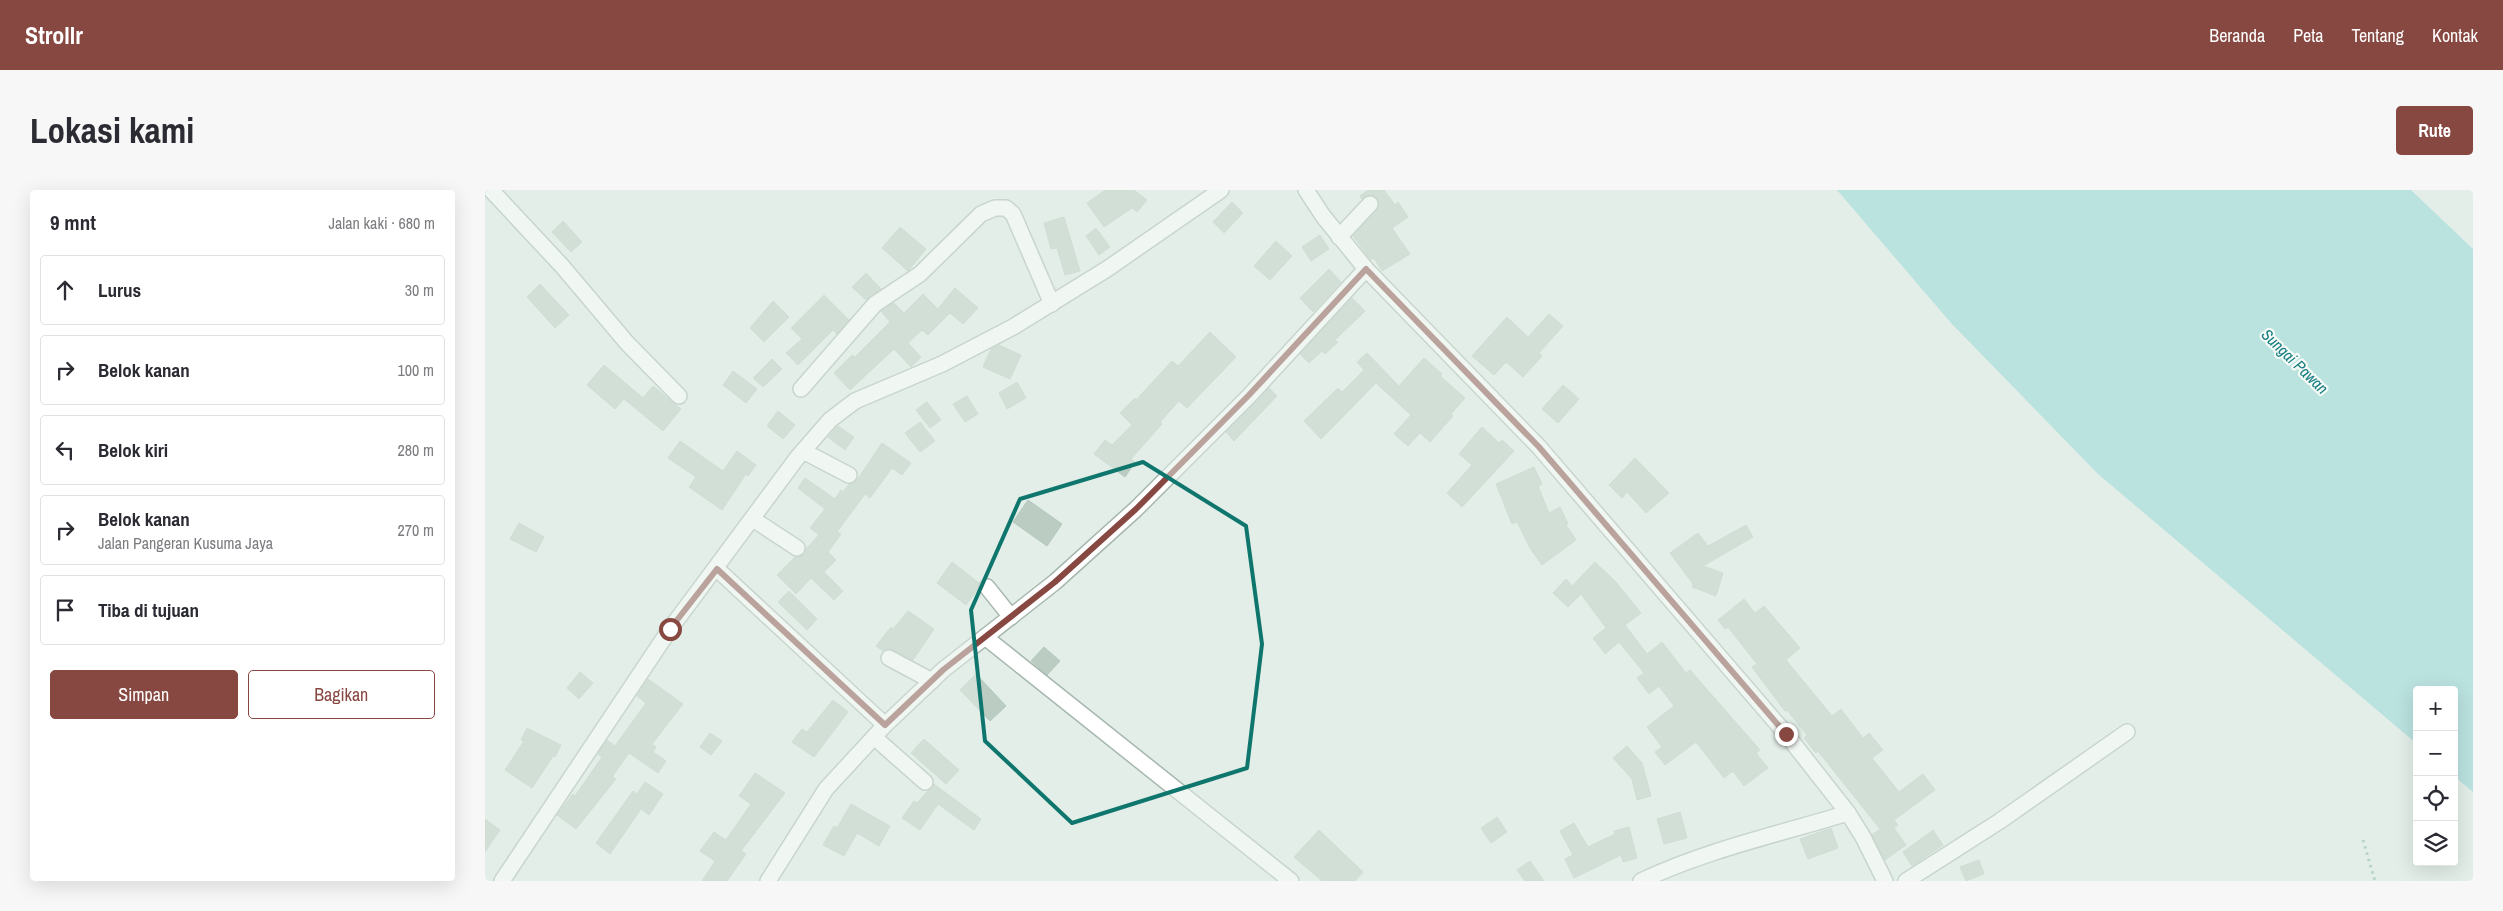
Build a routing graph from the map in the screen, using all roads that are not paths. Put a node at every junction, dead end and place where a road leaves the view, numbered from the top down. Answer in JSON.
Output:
{"nodes":[{"id":1,"x":491,"y":190,"type":"edge"},
{"id":2,"x":1221,"y":190,"type":"edge"},
{"id":3,"x":1306,"y":190,"type":"edge"},
{"id":4,"x":1369,"y":204,"type":"dead end"},
{"id":5,"x":1339,"y":238,"type":"junction"},
{"id":6,"x":1366,"y":269,"type":"junction"},
{"id":7,"x":1052,"y":304,"type":"junction"},
{"id":8,"x":801,"y":389,"type":"dead end"},
{"id":9,"x":679,"y":396,"type":"dead end"},
{"id":10,"x":803,"y":451,"type":"junction"},
{"id":11,"x":849,"y":476,"type":"dead end"},
{"id":12,"x":753,"y":519,"type":"junction"},
{"id":13,"x":797,"y":548,"type":"dead end"},
{"id":14,"x":717,"y":569,"type":"junction"},
{"id":15,"x":987,"y":587,"type":"dead end"},
{"id":16,"x":1011,"y":617,"type":"junction"},
{"id":17,"x":985,"y":637,"type":"junction"},
{"id":18,"x":889,"y":658,"type":"dead end"},
{"id":19,"x":931,"y":681,"type":"junction"},
{"id":20,"x":885,"y":725,"type":"junction"},
{"id":21,"x":2127,"y":732,"type":"dead end"},
{"id":22,"x":873,"y":737,"type":"junction"},
{"id":23,"x":925,"y":782,"type":"dead end"},
{"id":24,"x":1848,"y":814,"type":"junction"},
{"id":25,"x":502,"y":881,"type":"edge"},
{"id":26,"x":768,"y":881,"type":"edge"},
{"id":27,"x":1291,"y":881,"type":"edge"},
{"id":28,"x":1641,"y":881,"type":"edge"},
{"id":29,"x":1885,"y":881,"type":"edge"},
{"id":30,"x":1906,"y":881,"type":"edge"}],
"edges":[{"from":1,"to":9,"type":"street"},
{"from":2,"to":7,"type":"street"},
{"from":3,"to":5,"type":"street"},
{"from":4,"to":5,"type":"street"},
{"from":5,"to":6,"type":"street"},
{"from":6,"to":16,"type":"street"},
{"from":6,"to":24,"type":"street"},
{"from":7,"to":8,"type":"street"},
{"from":7,"to":10,"type":"street"},
{"from":10,"to":11,"type":"street"},
{"from":10,"to":12,"type":"street"},
{"from":12,"to":13,"type":"street"},
{"from":12,"to":14,"type":"street"},
{"from":14,"to":20,"type":"street"},
{"from":14,"to":25,"type":"street"},
{"from":15,"to":16,"type":"street"},
{"from":16,"to":17,"type":"street"},
{"from":17,"to":19,"type":"street"},
{"from":17,"to":27,"type":"street"},
{"from":18,"to":19,"type":"street"},
{"from":19,"to":20,"type":"street"},
{"from":20,"to":22,"type":"street"},
{"from":21,"to":30,"type":"street"},
{"from":22,"to":23,"type":"street"},
{"from":22,"to":26,"type":"street"},
{"from":24,"to":28,"type":"street"},
{"from":24,"to":29,"type":"street"}]}
